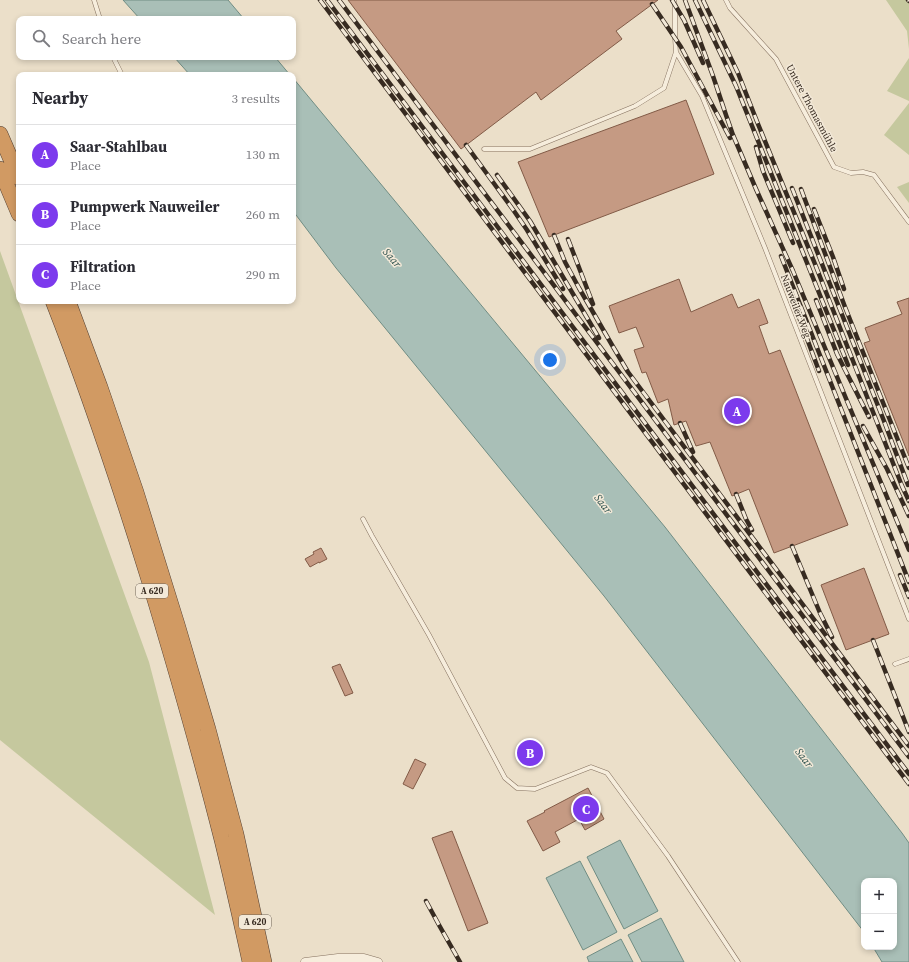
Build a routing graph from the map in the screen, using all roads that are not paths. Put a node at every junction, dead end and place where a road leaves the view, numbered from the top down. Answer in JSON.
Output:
{"nodes":[{"id":1,"x":94,"y":0,"type":"edge"},
{"id":2,"x":674,"y":0,"type":"edge"},
{"id":3,"x":726,"y":0,"type":"edge"},
{"id":4,"x":99,"y":16,"type":"edge"},
{"id":5,"x":676,"y":52,"type":"junction"},
{"id":6,"x":114,"y":60,"type":"edge"},
{"id":7,"x":120,"y":72,"type":"edge"},
{"id":8,"x":0,"y":134,"type":"edge"},
{"id":9,"x":484,"y":150,"type":"dead end"},
{"id":10,"x":0,"y":169,"type":"edge"},
{"id":11,"x":16,"y":171,"type":"edge"},
{"id":12,"x":16,"y":207,"type":"edge"},
{"id":13,"x":909,"y":222,"type":"edge"},
{"id":14,"x":54,"y":304,"type":"edge"},
{"id":15,"x":69,"y":304,"type":"edge"},
{"id":16,"x":363,"y":519,"type":"dead end"},
{"id":17,"x":909,"y":619,"type":"edge"},
{"id":18,"x":909,"y":658,"type":"edge"},
{"id":19,"x":895,"y":664,"type":"dead end"},
{"id":20,"x":240,"y":885,"type":"junction"},
{"id":21,"x":250,"y":962,"type":"edge"},
{"id":22,"x":264,"y":962,"type":"edge"},
{"id":23,"x":305,"y":962,"type":"edge"},
{"id":24,"x":378,"y":962,"type":"edge"},
{"id":25,"x":738,"y":962,"type":"edge"}],
"edges":[{"from":1,"to":4,"type":"lane"},
{"from":2,"to":5,"type":"lane","name":"Nauweiler Weg"},
{"from":3,"to":13,"type":"lane","name":"Untere Thomasmühle"},
{"from":5,"to":9,"type":"lane"},
{"from":5,"to":17,"type":"lane","name":"Nauweiler Weg"},
{"from":6,"to":7,"type":"lane"},
{"from":8,"to":11,"type":"highway"},
{"from":10,"to":12,"type":"highway"},
{"from":14,"to":20,"type":"highway","number":"A 620"},
{"from":15,"to":20,"type":"highway","number":"A 620"},
{"from":16,"to":25,"type":"lane"},
{"from":18,"to":19,"type":"lane"},
{"from":20,"to":21,"type":"highway","number":"A 620"},
{"from":20,"to":22,"type":"highway","number":"A 620"},
{"from":23,"to":24,"type":"street"}]}
